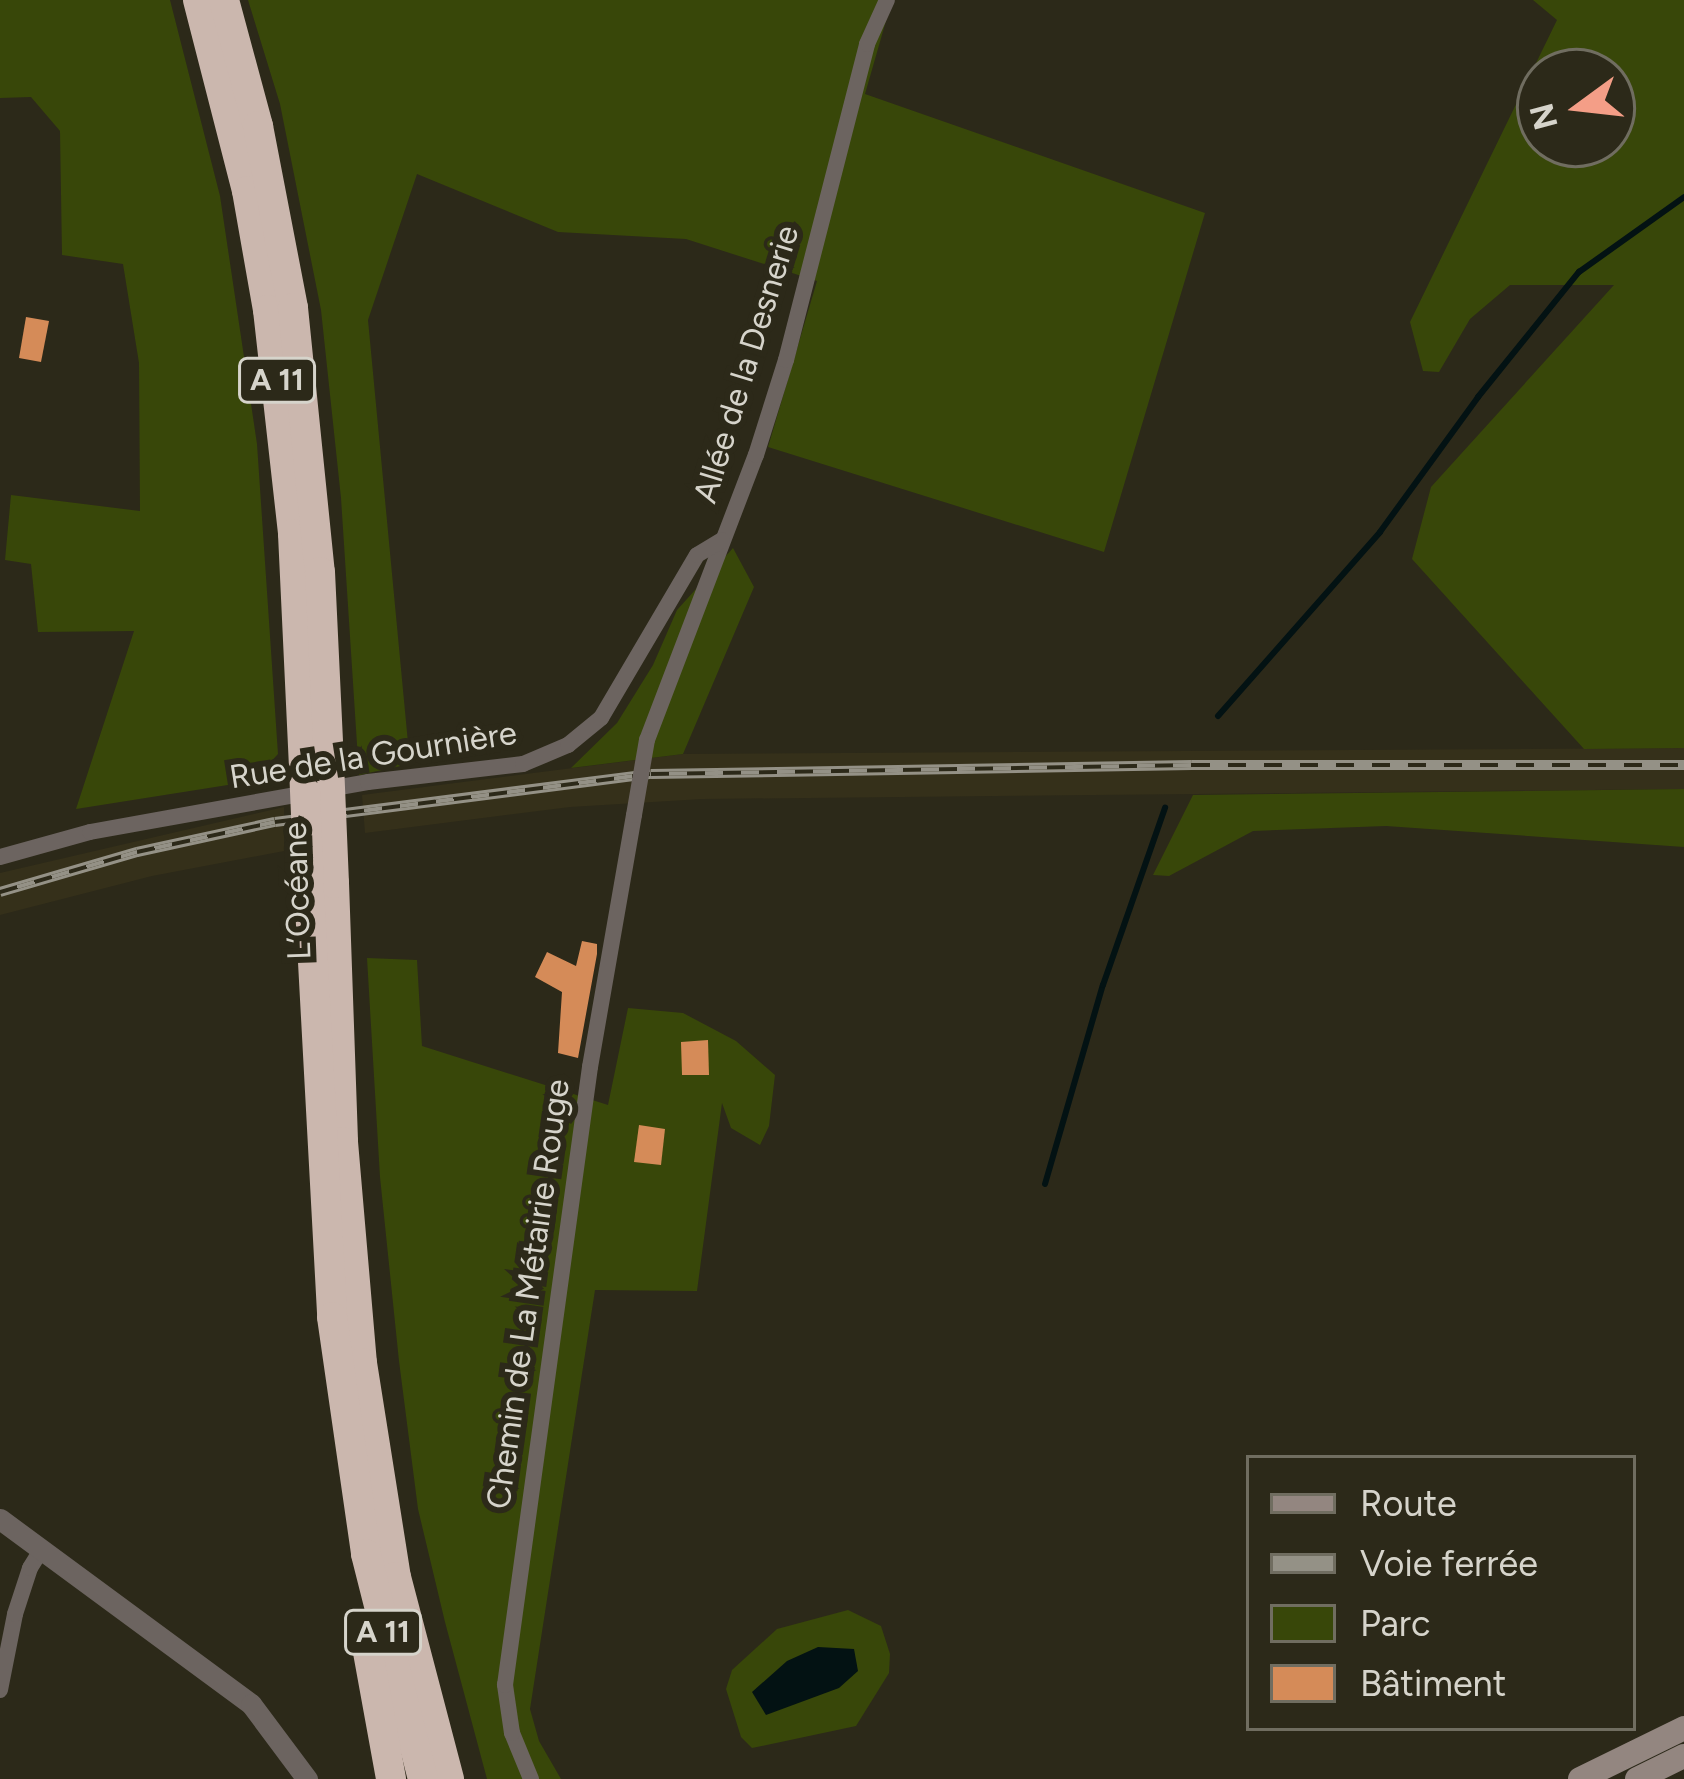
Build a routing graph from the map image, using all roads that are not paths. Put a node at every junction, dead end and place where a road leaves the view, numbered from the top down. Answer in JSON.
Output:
{"nodes":[{"id":1,"x":198,"y":0,"type":"edge"},
{"id":2,"x":224,"y":0,"type":"edge"},
{"id":3,"x":887,"y":0,"type":"edge"},
{"id":4,"x":722,"y":540,"type":"junction"},
{"id":5,"x":317,"y":766,"type":"junction"},
{"id":6,"x":634,"y":815,"type":"joint"},
{"id":7,"x":0,"y":857,"type":"edge"},
{"id":8,"x":321,"y":885,"type":"junction"},
{"id":9,"x":353,"y":1482,"type":"junction"},
{"id":10,"x":0,"y":1519,"type":"edge"},
{"id":11,"x":42,"y":1550,"type":"junction"},
{"id":12,"x":412,"y":1645,"type":"junction"},
{"id":13,"x":0,"y":1690,"type":"edge"},
{"id":14,"x":1684,"y":1728,"type":"edge"},
{"id":15,"x":1684,"y":1756,"type":"edge"},
{"id":16,"x":307,"y":1779,"type":"edge"},
{"id":17,"x":391,"y":1779,"type":"edge"},
{"id":18,"x":423,"y":1779,"type":"edge"},
{"id":19,"x":449,"y":1779,"type":"edge"},
{"id":20,"x":470,"y":1779,"type":"edge"},
{"id":21,"x":531,"y":1779,"type":"edge"},
{"id":22,"x":1580,"y":1779,"type":"edge"},
{"id":23,"x":1637,"y":1779,"type":"edge"}],
"edges":[{"from":1,"to":5,"type":"highway","name":"L’Océane","number":"A 11"},
{"from":2,"to":5,"type":"highway","name":"L’Océane","number":"A 11"},
{"from":3,"to":4,"type":"street","name":"Allée de la Desnerie"},
{"from":4,"to":6,"type":"street","name":"Allée de la Desnerie","bridge":true},
{"from":4,"to":7,"type":"street","name":"Rue de la Gournière"},
{"from":5,"to":8,"type":"highway","name":"L’Océane","number":"A 11","bridge":true},
{"from":6,"to":21,"type":"street","name":"Chemin de La Métairie Rouge"},
{"from":8,"to":9,"type":"highway","name":"L’Océane","number":"A 11"},
{"from":8,"to":12,"type":"highway","name":"L’Océane","number":"A 11"},
{"from":9,"to":17,"type":"highway"},
{"from":9,"to":18,"type":"highway","name":"L’Océane","number":"A 11"},
{"from":10,"to":11,"type":"street"},
{"from":11,"to":13,"type":"street"},
{"from":11,"to":16,"type":"street"},
{"from":12,"to":19,"type":"highway","name":"L’Océane","number":"A 11"},
{"from":12,"to":20,"type":"highway"},
{"from":14,"to":22,"type":"main road"},
{"from":15,"to":23,"type":"main road"}]}
